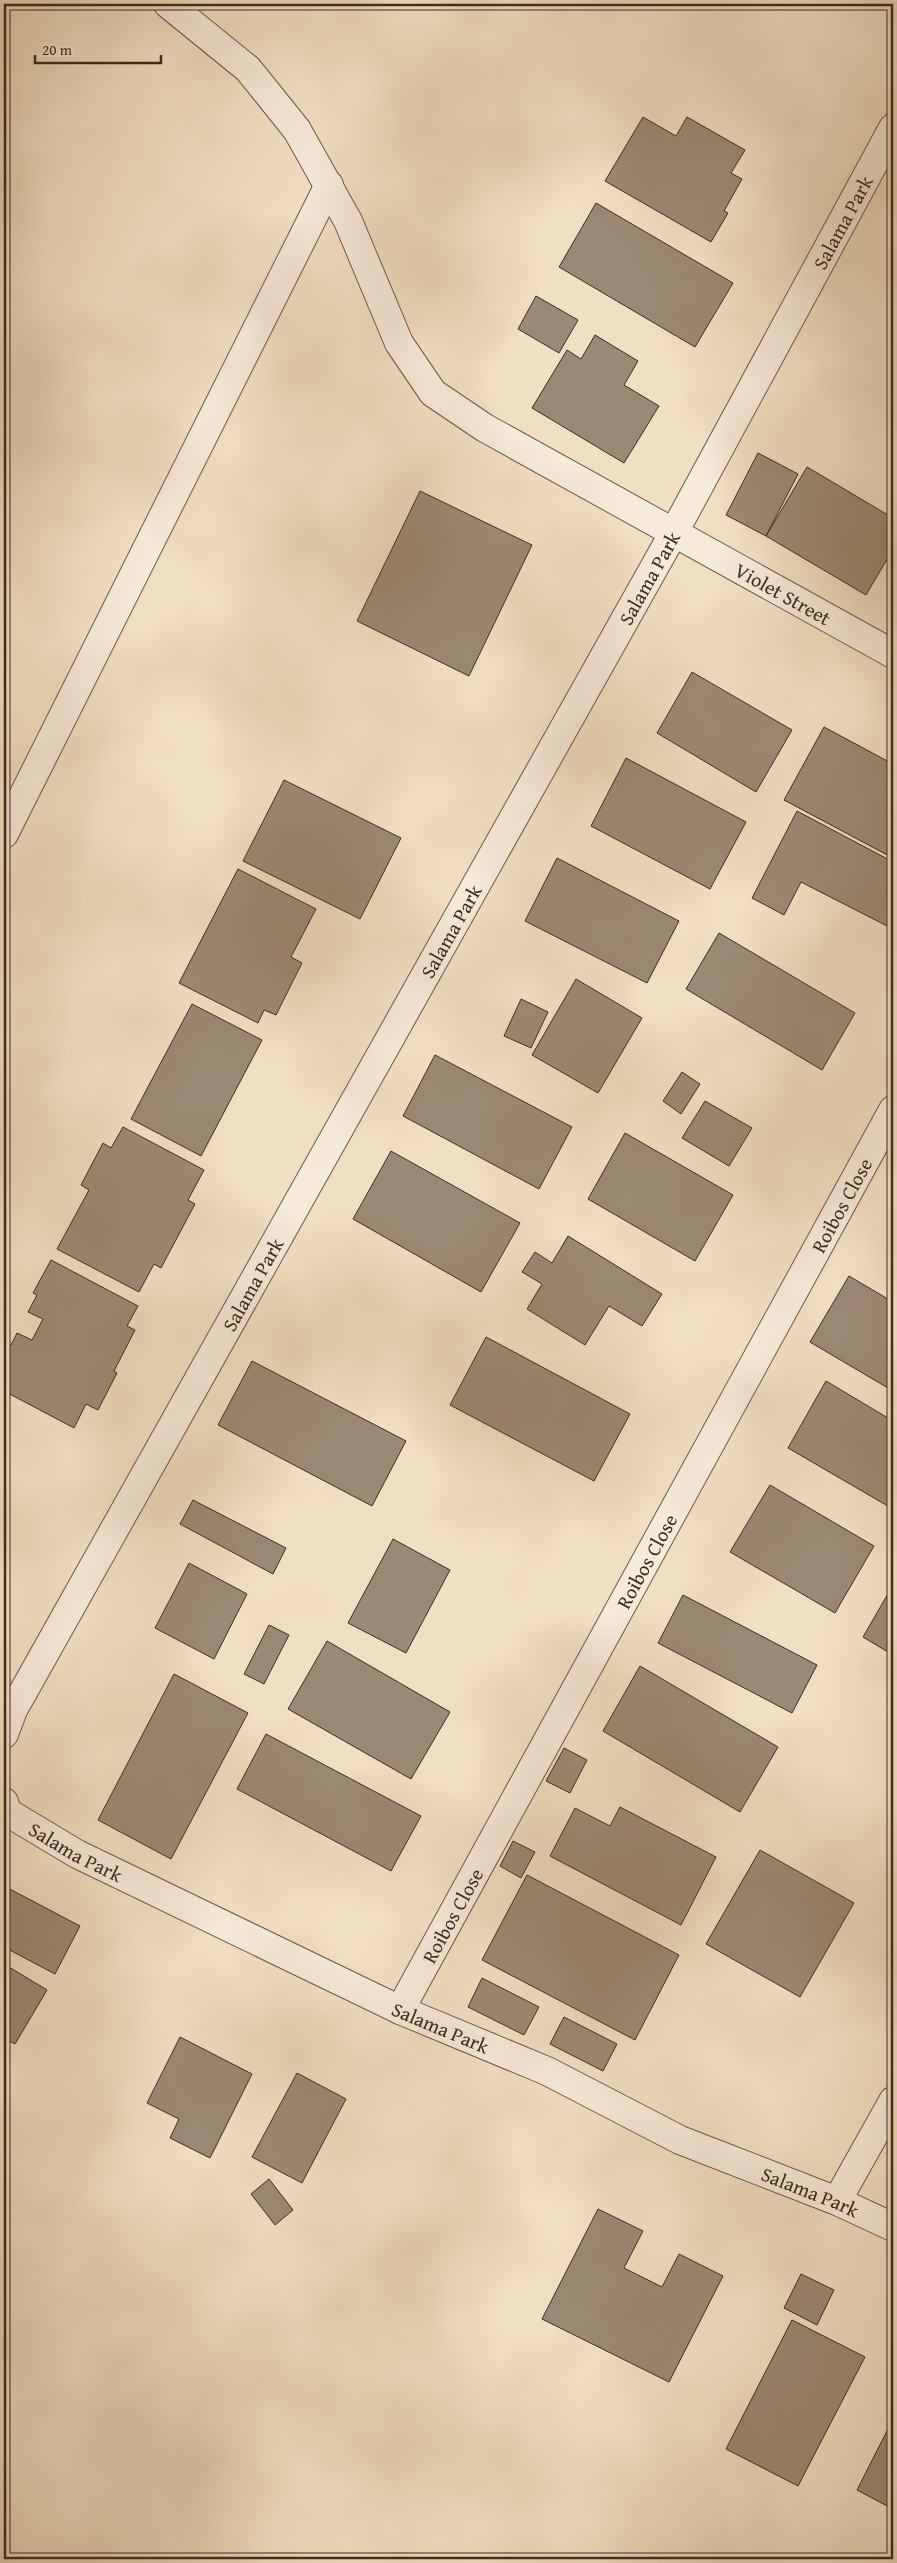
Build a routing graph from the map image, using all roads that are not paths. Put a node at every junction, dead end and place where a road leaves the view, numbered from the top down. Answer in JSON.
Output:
{"nodes":[{"id":1,"x":168,"y":4,"type":"edge"},
{"id":2,"x":893,"y":128,"type":"edge"},
{"id":3,"x":329,"y":185,"type":"junction"},
{"id":4,"x":673,"y":534,"type":"junction"},
{"id":5,"x":893,"y":654,"type":"edge"},
{"id":6,"x":4,"y":834,"type":"edge"},
{"id":7,"x":893,"y":1110,"type":"edge"},
{"id":8,"x":4,"y":1734,"type":"edge"},
{"id":9,"x":4,"y":1802,"type":"edge"},
{"id":10,"x":400,"y":2010,"type":"junction"},
{"id":11,"x":893,"y":2101,"type":"edge"},
{"id":12,"x":837,"y":2201,"type":"junction"},
{"id":13,"x":893,"y":2227,"type":"edge"}],
"edges":[{"from":1,"to":3,"type":"street","name":"Violet Street"},
{"from":2,"to":4,"type":"street","name":"Salama Park"},
{"from":3,"to":4,"type":"street","name":"Violet Street"},
{"from":3,"to":6,"type":"street"},
{"from":4,"to":5,"type":"street","name":"Violet Street"},
{"from":4,"to":8,"type":"street","name":"Salama Park"},
{"from":7,"to":10,"type":"street","name":"Roibos Close"},
{"from":9,"to":10,"type":"street","name":"Salama Park"},
{"from":10,"to":12,"type":"street","name":"Salama Park"},
{"from":11,"to":12,"type":"street"},
{"from":12,"to":13,"type":"street","name":"Salama Park"}]}
